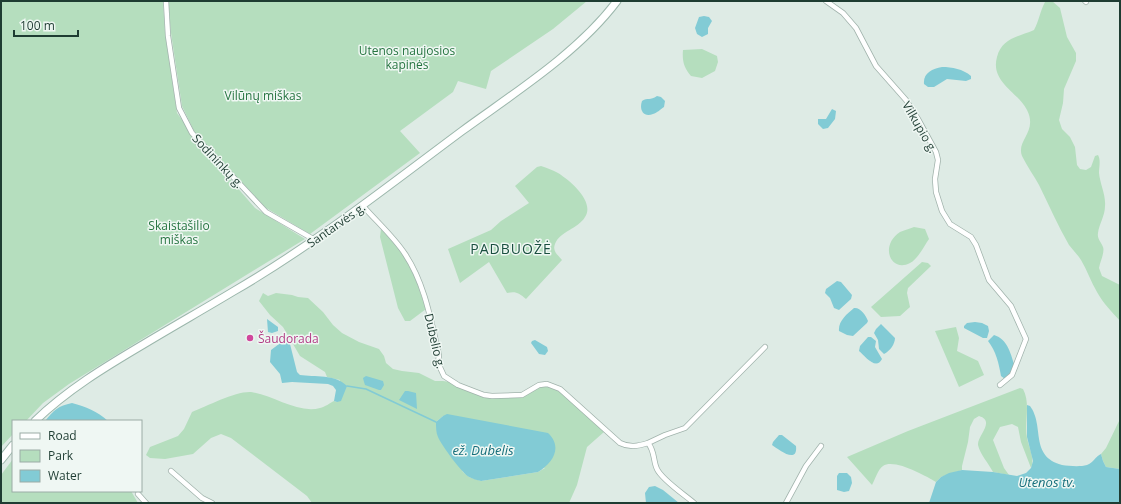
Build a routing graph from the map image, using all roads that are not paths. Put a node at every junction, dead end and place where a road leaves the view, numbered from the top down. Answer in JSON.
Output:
{"nodes":[{"id":1,"x":166,"y":1,"type":"edge"},
{"id":2,"x":617,"y":1,"type":"edge"},
{"id":3,"x":826,"y":1,"type":"edge"},
{"id":4,"x":363,"y":206,"type":"junction"},
{"id":5,"x":315,"y":240,"type":"junction"},
{"id":6,"x":765,"y":347,"type":"dead end"},
{"id":7,"x":1000,"y":385,"type":"dead end"},
{"id":8,"x":36,"y":420,"type":"edge"},
{"id":9,"x":648,"y":443,"type":"junction"},
{"id":10,"x":12,"y":446,"type":"edge"},
{"id":11,"x":821,"y":446,"type":"dead end"},
{"id":12,"x":1,"y":460,"type":"edge"},
{"id":13,"x":171,"y":471,"type":"dead end"},
{"id":14,"x":138,"y":494,"type":"dead end"},
{"id":15,"x":146,"y":503,"type":"edge"},
{"id":16,"x":212,"y":503,"type":"edge"},
{"id":17,"x":694,"y":503,"type":"edge"},
{"id":18,"x":786,"y":503,"type":"edge"}],
"edges":[{"from":1,"to":5,"type":"street","name":"Sodininkų g."},
{"from":2,"to":4,"type":"main road","name":"Santarvės g."},
{"from":3,"to":7,"type":"street","name":"Vilkupio g."},
{"from":4,"to":5,"type":"main road","name":"Santarvės g."},
{"from":4,"to":9,"type":"street","name":"Dubelio g."},
{"from":5,"to":8,"type":"main road","name":"Santarvės g."},
{"from":6,"to":9,"type":"street","name":"Dubelio g."},
{"from":9,"to":17,"type":"street"},
{"from":10,"to":12,"type":"main road"},
{"from":11,"to":18,"type":"street"},
{"from":13,"to":16,"type":"street"},
{"from":14,"to":15,"type":"street"}]}
